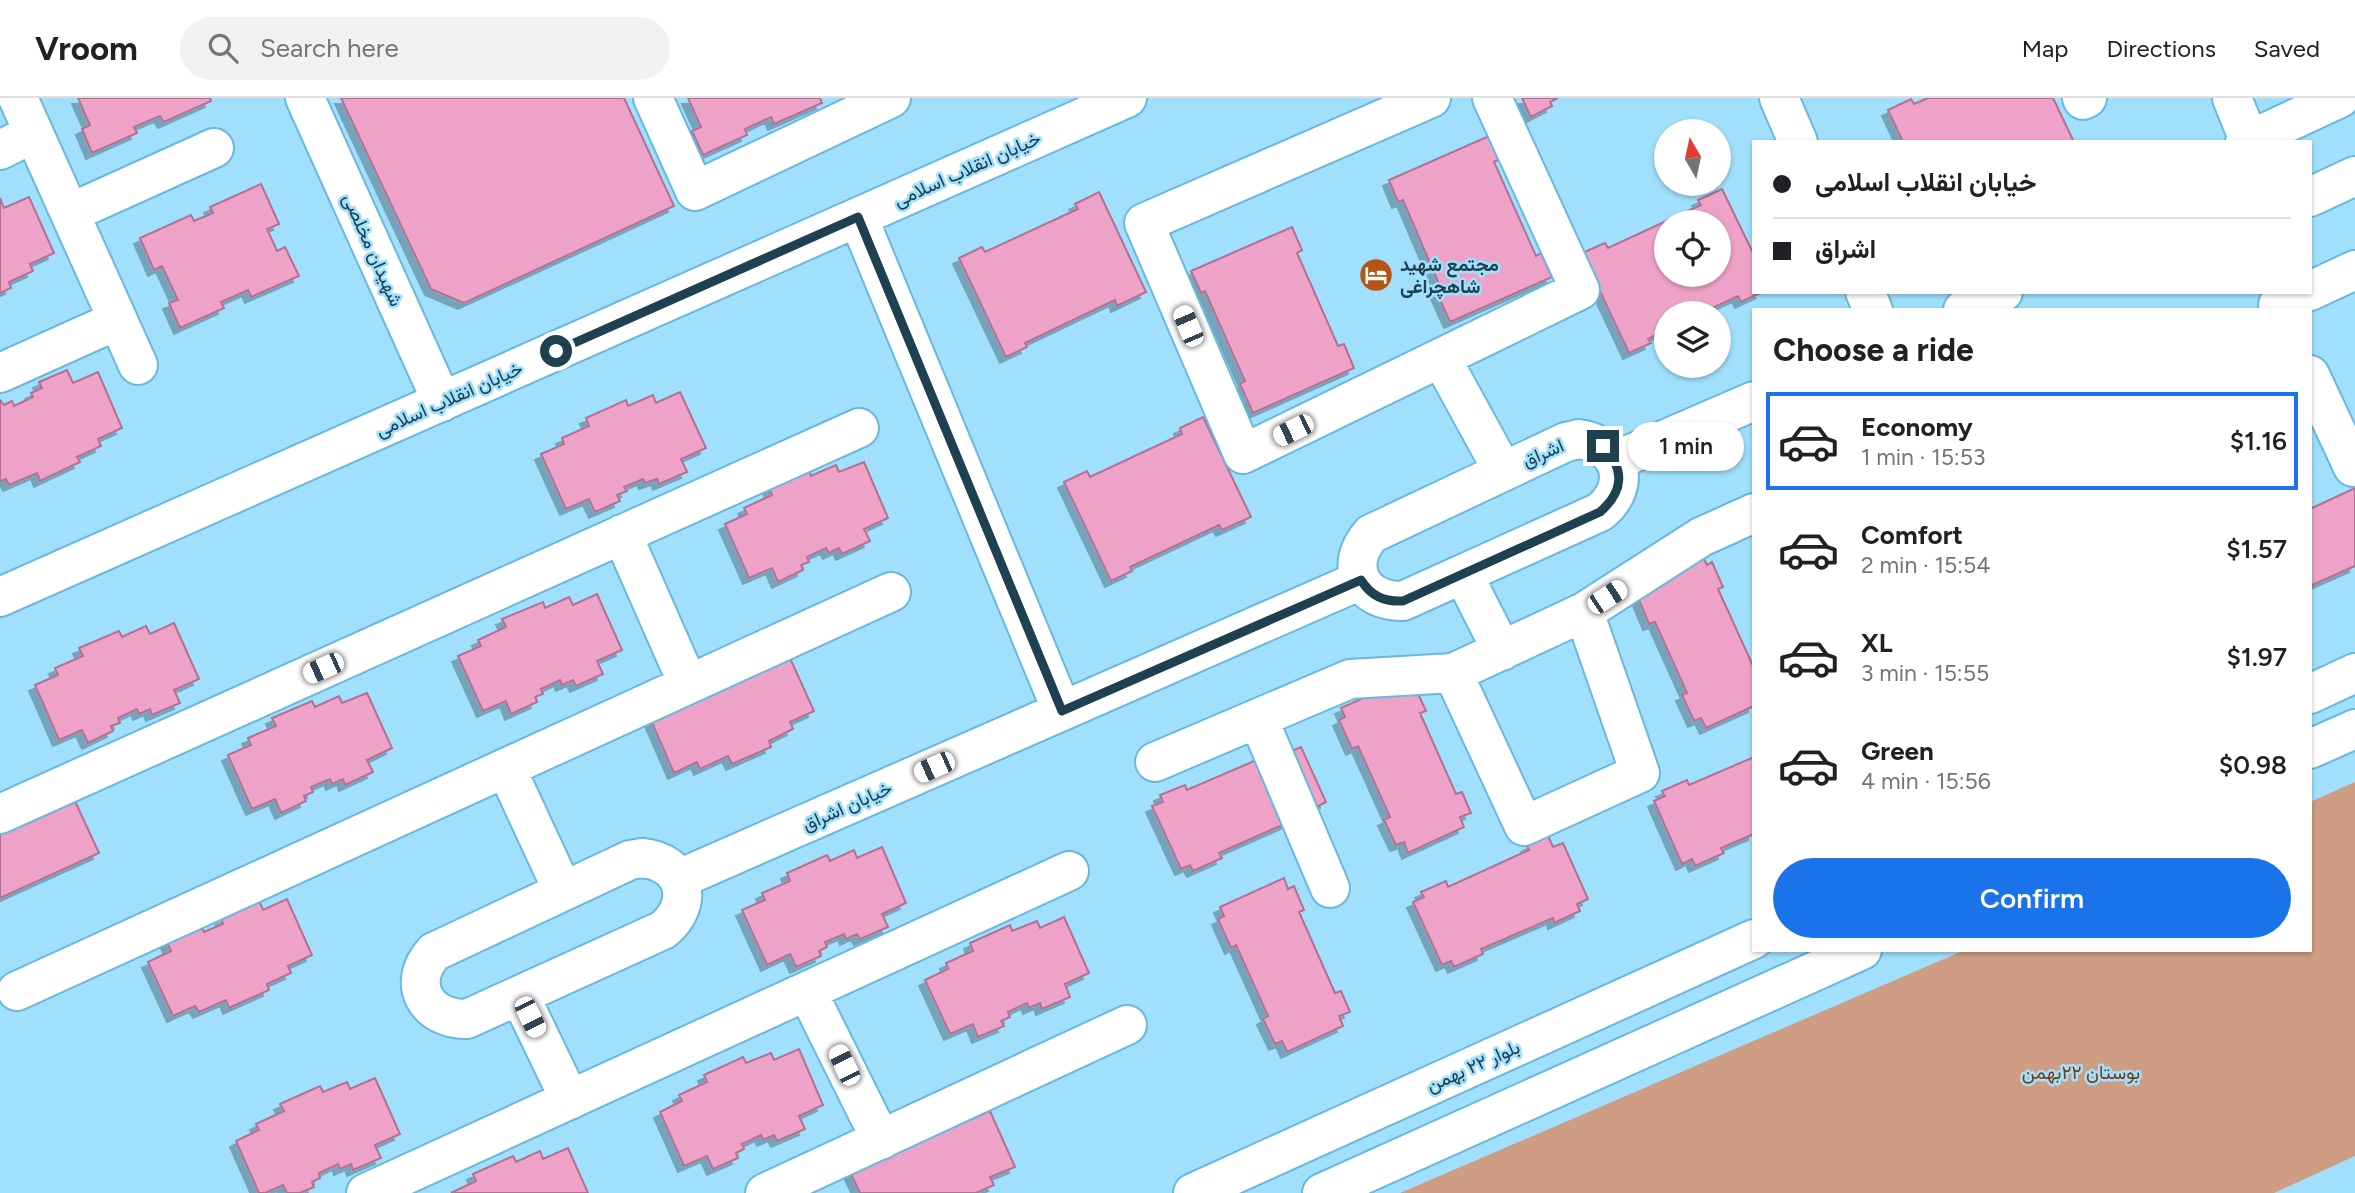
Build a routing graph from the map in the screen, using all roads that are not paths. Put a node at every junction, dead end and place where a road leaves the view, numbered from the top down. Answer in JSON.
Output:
{"nodes":[{"id":1,"x":18,"y":98,"type":"edge"},
{"id":2,"x":305,"y":98,"type":"edge"},
{"id":3,"x":653,"y":98,"type":"edge"},
{"id":4,"x":891,"y":98,"type":"edge"},
{"id":5,"x":1127,"y":98,"type":"edge"},
{"id":6,"x":1431,"y":98,"type":"edge"},
{"id":7,"x":1492,"y":98,"type":"edge"},
{"id":8,"x":1779,"y":98,"type":"edge"},
{"id":9,"x":2232,"y":98,"type":"edge"},
{"id":10,"x":2340,"y":98,"type":"edge"},
{"id":11,"x":34,"y":133,"type":"junction"},
{"id":12,"x":1797,"y":140,"type":"edge"},
{"id":13,"x":2247,"y":140,"type":"edge"},
{"id":14,"x":2249,"y":140,"type":"edge"},
{"id":15,"x":214,"y":148,"type":"dead end"},
{"id":16,"x":0,"y":150,"type":"edge"},
{"id":17,"x":2355,"y":176,"type":"edge"},
{"id":18,"x":2312,"y":196,"type":"edge"},
{"id":19,"x":70,"y":213,"type":"junction"},
{"id":20,"x":858,"y":217,"type":"junction"},
{"id":21,"x":2355,"y":270,"type":"edge"},
{"id":22,"x":2312,"y":290,"type":"edge"},
{"id":23,"x":1999,"y":294,"type":"edge"},
{"id":24,"x":1967,"y":308,"type":"edge"},
{"id":25,"x":118,"y":320,"type":"junction"},
{"id":26,"x":1441,"y":358,"type":"junction"},
{"id":27,"x":138,"y":365,"type":"dead end"},
{"id":28,"x":0,"y":373,"type":"edge"},
{"id":29,"x":2312,"y":378,"type":"edge"},
{"id":30,"x":442,"y":402,"type":"junction"},
{"id":31,"x":1752,"y":402,"type":"edge"},
{"id":32,"x":859,"y":428,"type":"dead end"},
{"id":33,"x":1615,"y":461,"type":"junction"},
{"id":34,"x":2355,"y":466,"type":"edge"},
{"id":35,"x":1503,"y":471,"type":"junction"},
{"id":36,"x":1750,"y":524,"type":"edge"},
{"id":37,"x":622,"y":534,"type":"junction"},
{"id":38,"x":1463,"y":574,"type":"junction"},
{"id":39,"x":1361,"y":580,"type":"junction"},
{"id":40,"x":891,"y":592,"type":"dead end"},
{"id":41,"x":0,"y":597,"type":"edge"},
{"id":42,"x":1584,"y":612,"type":"junction"},
{"id":43,"x":1502,"y":651,"type":"junction"},
{"id":44,"x":2355,"y":673,"type":"edge"},
{"id":45,"x":1453,"y":674,"type":"junction"},
{"id":46,"x":688,"y":684,"type":"junction"},
{"id":47,"x":2312,"y":693,"type":"edge"},
{"id":48,"x":1062,"y":711,"type":"junction"},
{"id":49,"x":1258,"y":718,"type":"junction"},
{"id":50,"x":2355,"y":729,"type":"edge"},
{"id":51,"x":2312,"y":748,"type":"edge"},
{"id":52,"x":1155,"y":762,"type":"dead end"},
{"id":53,"x":506,"y":768,"type":"junction"},
{"id":54,"x":0,"y":814,"type":"edge"},
{"id":55,"x":1069,"y":871,"type":"dead end"},
{"id":56,"x":679,"y":880,"type":"junction"},
{"id":57,"x":1330,"y":888,"type":"dead end"},
{"id":58,"x":563,"y":891,"type":"junction"},
{"id":59,"x":1752,"y":940,"type":"edge"},
{"id":60,"x":1859,"y":952,"type":"edge"},
{"id":61,"x":17,"y":991,"type":"dead end"},
{"id":62,"x":807,"y":991,"type":"junction"},
{"id":63,"x":520,"y":996,"type":"junction"},
{"id":64,"x":1127,"y":1025,"type":"dead end"},
{"id":65,"x":570,"y":1100,"type":"junction"},
{"id":66,"x":881,"y":1140,"type":"junction"},
{"id":67,"x":366,"y":1193,"type":"edge"},
{"id":68,"x":765,"y":1193,"type":"edge"},
{"id":69,"x":1193,"y":1193,"type":"edge"},
{"id":70,"x":1322,"y":1193,"type":"edge"}],
"edges":[{"from":1,"to":11,"type":"street"},
{"from":2,"to":30,"type":"street","name":"شهیدان مخلصی"},
{"from":3,"to":4,"type":"street"},
{"from":5,"to":20,"type":"street","name":"خیابان انقلاب اسلامی"},
{"from":6,"to":26,"type":"street"},
{"from":7,"to":26,"type":"street"},
{"from":8,"to":12,"type":"street"},
{"from":9,"to":13,"type":"street"},
{"from":10,"to":14,"type":"street"},
{"from":11,"to":16,"type":"street"},
{"from":11,"to":19,"type":"street"},
{"from":15,"to":19,"type":"street"},
{"from":17,"to":18,"type":"street"},
{"from":19,"to":25,"type":"street"},
{"from":20,"to":30,"type":"street","name":"خیابان انقلاب اسلامی"},
{"from":20,"to":48,"type":"street"},
{"from":21,"to":22,"type":"street"},
{"from":23,"to":24,"type":"street"},
{"from":25,"to":27,"type":"street"},
{"from":25,"to":28,"type":"street"},
{"from":26,"to":35,"type":"street"},
{"from":29,"to":34,"type":"street"},
{"from":30,"to":41,"type":"street","name":"خیابان انقلاب اسلامی"},
{"from":31,"to":33,"type":"street"},
{"from":32,"to":37,"type":"street"},
{"from":33,"to":35,"type":"street","name":"اشراق"},
{"from":33,"to":38,"type":"street"},
{"from":35,"to":39,"type":"street","name":"اشراق"},
{"from":36,"to":42,"type":"street"},
{"from":37,"to":46,"type":"street"},
{"from":37,"to":54,"type":"street"},
{"from":38,"to":39,"type":"street"},
{"from":38,"to":43,"type":"street"},
{"from":39,"to":48,"type":"street","name":"خیابان اشراق"},
{"from":40,"to":46,"type":"street"},
{"from":42,"to":43,"type":"street"},
{"from":42,"to":45,"type":"street"},
{"from":43,"to":45,"type":"street"},
{"from":44,"to":47,"type":"street"},
{"from":45,"to":49,"type":"street"},
{"from":46,"to":53,"type":"street"},
{"from":48,"to":56,"type":"street","name":"خیابان اشراق"},
{"from":49,"to":52,"type":"street"},
{"from":49,"to":57,"type":"street"},
{"from":50,"to":51,"type":"street"},
{"from":53,"to":58,"type":"street"},
{"from":53,"to":61,"type":"street"},
{"from":55,"to":62,"type":"street"},
{"from":56,"to":58,"type":"street"},
{"from":56,"to":63,"type":"street"},
{"from":58,"to":63,"type":"street"},
{"from":59,"to":69,"type":"street","name":"بلوار ۲۲ بهمن"},
{"from":60,"to":70,"type":"street"},
{"from":62,"to":65,"type":"street"},
{"from":62,"to":66,"type":"street"},
{"from":63,"to":65,"type":"street"},
{"from":64,"to":66,"type":"street"},
{"from":65,"to":67,"type":"street"},
{"from":66,"to":68,"type":"street"}]}
